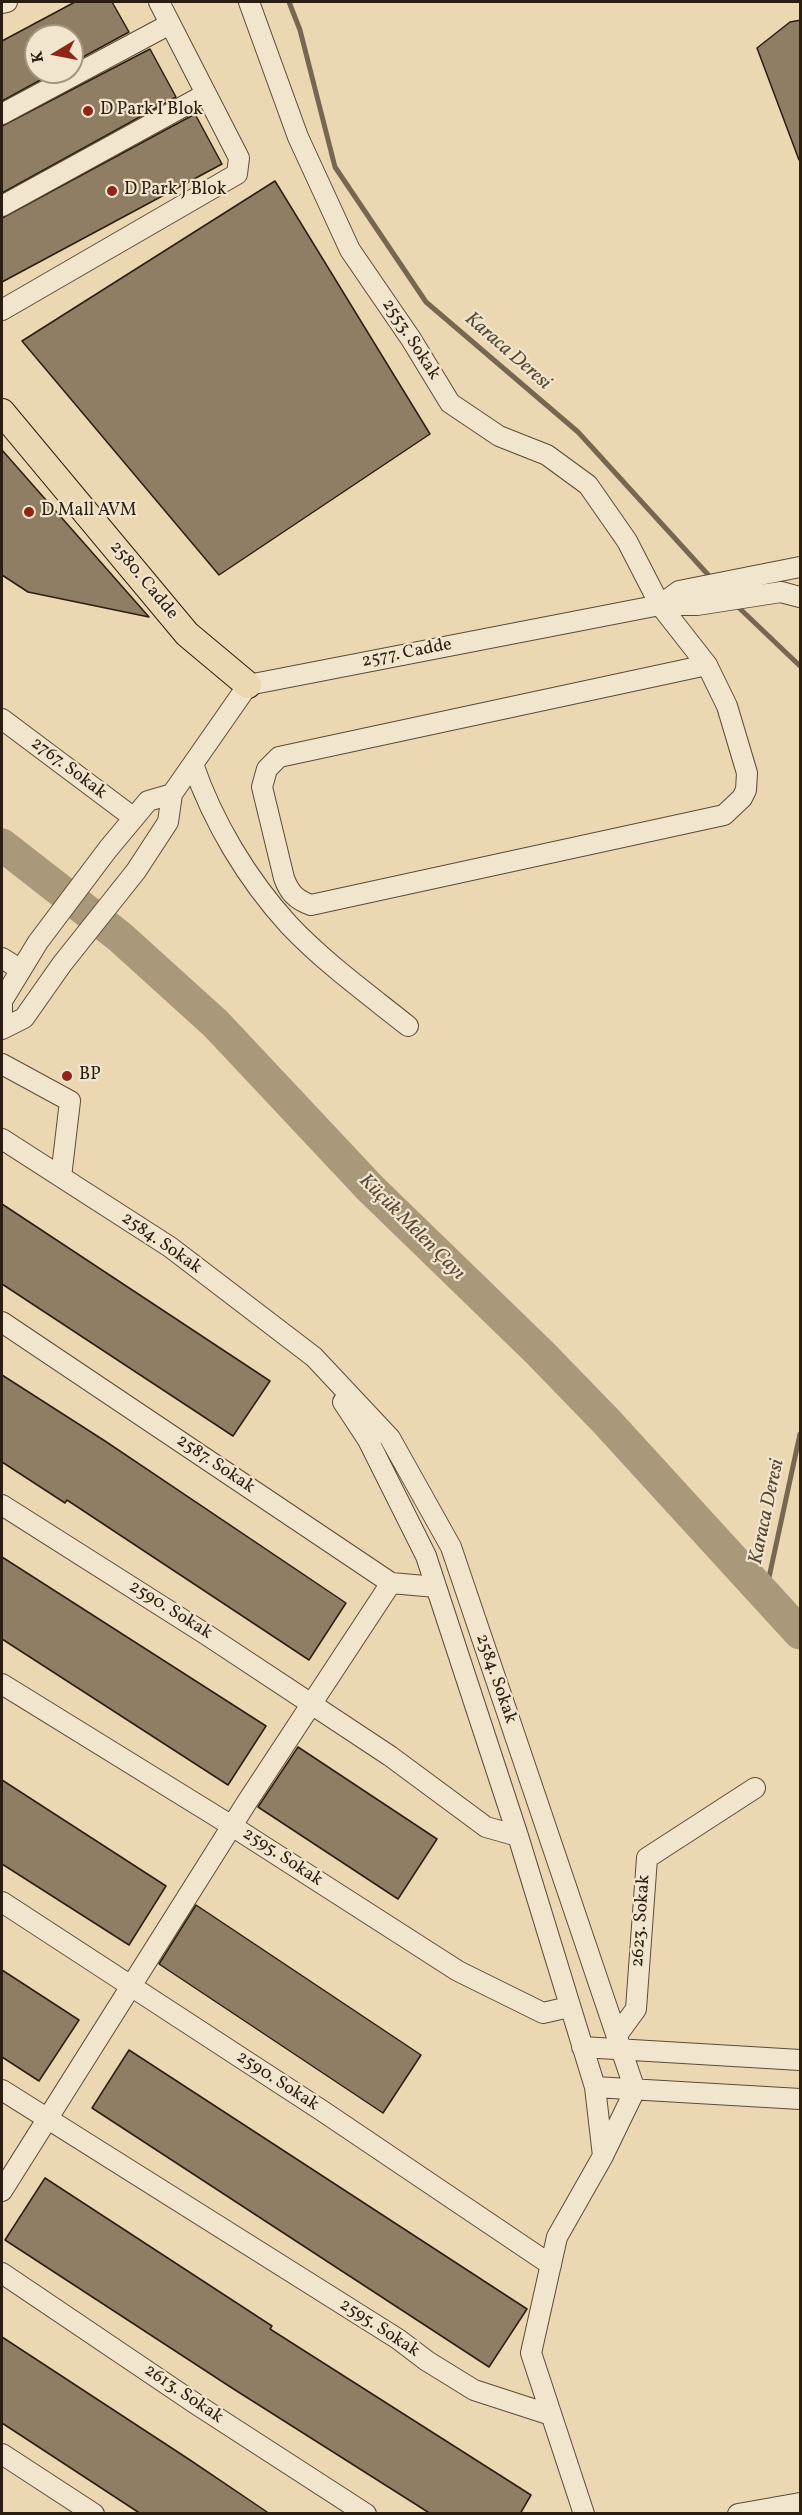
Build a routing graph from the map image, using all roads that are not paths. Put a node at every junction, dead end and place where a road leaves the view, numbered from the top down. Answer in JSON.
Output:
{"nodes":[{"id":1,"x":7,"y":2,"type":"edge"},
{"id":2,"x":159,"y":2,"type":"edge"},
{"id":3,"x":249,"y":2,"type":"edge"},
{"id":4,"x":2,"y":3,"type":"edge"},
{"id":5,"x":170,"y":24,"type":"junction"},
{"id":6,"x":206,"y":94,"type":"junction"},
{"id":7,"x":2,"y":114,"type":"edge"},
{"id":8,"x":2,"y":206,"type":"edge"},
{"id":9,"x":2,"y":310,"type":"edge"},
{"id":10,"x":2,"y":412,"type":"edge"},
{"id":11,"x":801,"y":567,"type":"edge"},
{"id":12,"x":795,"y":596,"type":"edge"},
{"id":13,"x":660,"y":605,"type":"junction"},
{"id":14,"x":706,"y":666,"type":"junction"},
{"id":15,"x":248,"y":685,"type":"junction"},
{"id":16,"x":2,"y":719,"type":"edge"},
{"id":17,"x":193,"y":764,"type":"junction"},
{"id":18,"x":172,"y":794,"type":"junction"},
{"id":19,"x":134,"y":818,"type":"junction"},
{"id":20,"x":2,"y":958,"type":"edge"},
{"id":21,"x":21,"y":970,"type":"junction"},
{"id":22,"x":408,"y":1026,"type":"dead end"},
{"id":23,"x":2,"y":1029,"type":"edge"},
{"id":24,"x":2,"y":1065,"type":"edge"},
{"id":25,"x":2,"y":1139,"type":"edge"},
{"id":26,"x":61,"y":1177,"type":"junction"},
{"id":27,"x":2,"y":1322,"type":"edge"},
{"id":28,"x":314,"y":1357,"type":"junction"},
{"id":29,"x":2,"y":1505,"type":"edge"},
{"id":30,"x":390,"y":1583,"type":"junction"},
{"id":31,"x":436,"y":1587,"type":"junction"},
{"id":32,"x":2,"y":1684,"type":"edge"},
{"id":33,"x":311,"y":1704,"type":"junction"},
{"id":34,"x":755,"y":1788,"type":"dead end"},
{"id":35,"x":232,"y":1826,"type":"junction"},
{"id":36,"x":518,"y":1836,"type":"junction"},
{"id":37,"x":2,"y":1902,"type":"edge"},
{"id":38,"x":131,"y":1987,"type":"junction"},
{"id":39,"x":569,"y":2007,"type":"junction"},
{"id":40,"x":620,"y":2043,"type":"junction"},
{"id":41,"x":582,"y":2048,"type":"junction"},
{"id":42,"x":801,"y":2060,"type":"edge"},
{"id":43,"x":595,"y":2087,"type":"junction"},
{"id":44,"x":2,"y":2090,"type":"edge"},
{"id":45,"x":634,"y":2090,"type":"junction"},
{"id":46,"x":801,"y":2099,"type":"edge"},
{"id":47,"x":47,"y":2119,"type":"junction"},
{"id":48,"x":603,"y":2156,"type":"junction"},
{"id":49,"x":2,"y":2191,"type":"edge"},
{"id":50,"x":551,"y":2265,"type":"junction"},
{"id":51,"x":2,"y":2273,"type":"edge"},
{"id":52,"x":551,"y":2415,"type":"junction"},
{"id":53,"x":2,"y":2454,"type":"edge"},
{"id":54,"x":801,"y":2503,"type":"edge"},
{"id":55,"x":94,"y":2514,"type":"edge"},
{"id":56,"x":366,"y":2514,"type":"edge"},
{"id":57,"x":584,"y":2514,"type":"edge"},
{"id":58,"x":738,"y":2514,"type":"edge"}],
"edges":[{"from":1,"to":4,"type":"street"},
{"from":2,"to":5,"type":"street"},
{"from":3,"to":13,"type":"street","name":"2553. Sokak"},
{"from":5,"to":6,"type":"street"},
{"from":5,"to":7,"type":"street"},
{"from":6,"to":8,"type":"street"},
{"from":6,"to":9,"type":"street"},
{"from":10,"to":15,"type":"main road","name":"2580. Cadde"},
{"from":11,"to":13,"type":"street"},
{"from":12,"to":13,"type":"street"},
{"from":13,"to":14,"type":"street","name":"2553. Sokak"},
{"from":13,"to":15,"type":"street","name":"2577. Cadde"},
{"from":14,"to":14,"type":"street","name":"2553. Sokak"},
{"from":15,"to":17,"type":"street"},
{"from":16,"to":19,"type":"street","name":"2767. Sokak"},
{"from":17,"to":18,"type":"street"},
{"from":17,"to":22,"type":"street"},
{"from":18,"to":19,"type":"street"},
{"from":18,"to":23,"type":"street"},
{"from":19,"to":21,"type":"street"},
{"from":20,"to":21,"type":"street"},
{"from":21,"to":23,"type":"street"},
{"from":24,"to":26,"type":"street"},
{"from":25,"to":26,"type":"street","name":"2584. Sokak"},
{"from":26,"to":28,"type":"street","name":"2584. Sokak"},
{"from":27,"to":30,"type":"street","name":"2587. Sokak"},
{"from":28,"to":31,"type":"street","name":"2584. Sokak"},
{"from":28,"to":40,"type":"street","name":"2584. Sokak"},
{"from":29,"to":33,"type":"street","name":"2590. Sokak"},
{"from":30,"to":31,"type":"street","name":"2587. Sokak"},
{"from":30,"to":33,"type":"street"},
{"from":31,"to":36,"type":"street","name":"2584. Sokak"},
{"from":32,"to":35,"type":"street","name":"2595. Sokak"},
{"from":33,"to":35,"type":"street"},
{"from":33,"to":36,"type":"street","name":"2590. Sokak"},
{"from":34,"to":40,"type":"street","name":"2623. Sokak"},
{"from":35,"to":38,"type":"street"},
{"from":35,"to":39,"type":"street","name":"2595. Sokak"},
{"from":36,"to":39,"type":"street","name":"2584. Sokak"},
{"from":37,"to":38,"type":"street","name":"2590. Sokak"},
{"from":38,"to":47,"type":"street"},
{"from":38,"to":50,"type":"street","name":"2590. Sokak"},
{"from":39,"to":41,"type":"street","name":"2584. Sokak"},
{"from":40,"to":41,"type":"street"},
{"from":40,"to":42,"type":"street"},
{"from":40,"to":45,"type":"street","name":"2584. Sokak"},
{"from":41,"to":43,"type":"street","name":"2584. Sokak"},
{"from":43,"to":45,"type":"street"},
{"from":43,"to":48,"type":"street","name":"2584. Sokak"},
{"from":44,"to":47,"type":"street","name":"2595. Sokak"},
{"from":45,"to":46,"type":"street"},
{"from":45,"to":48,"type":"street"},
{"from":47,"to":49,"type":"street"},
{"from":47,"to":52,"type":"street","name":"2595. Sokak"},
{"from":48,"to":50,"type":"street"},
{"from":50,"to":52,"type":"street"},
{"from":51,"to":56,"type":"street","name":"2613. Sokak"},
{"from":52,"to":57,"type":"street"},
{"from":53,"to":55,"type":"street"},
{"from":54,"to":58,"type":"street"}]}
